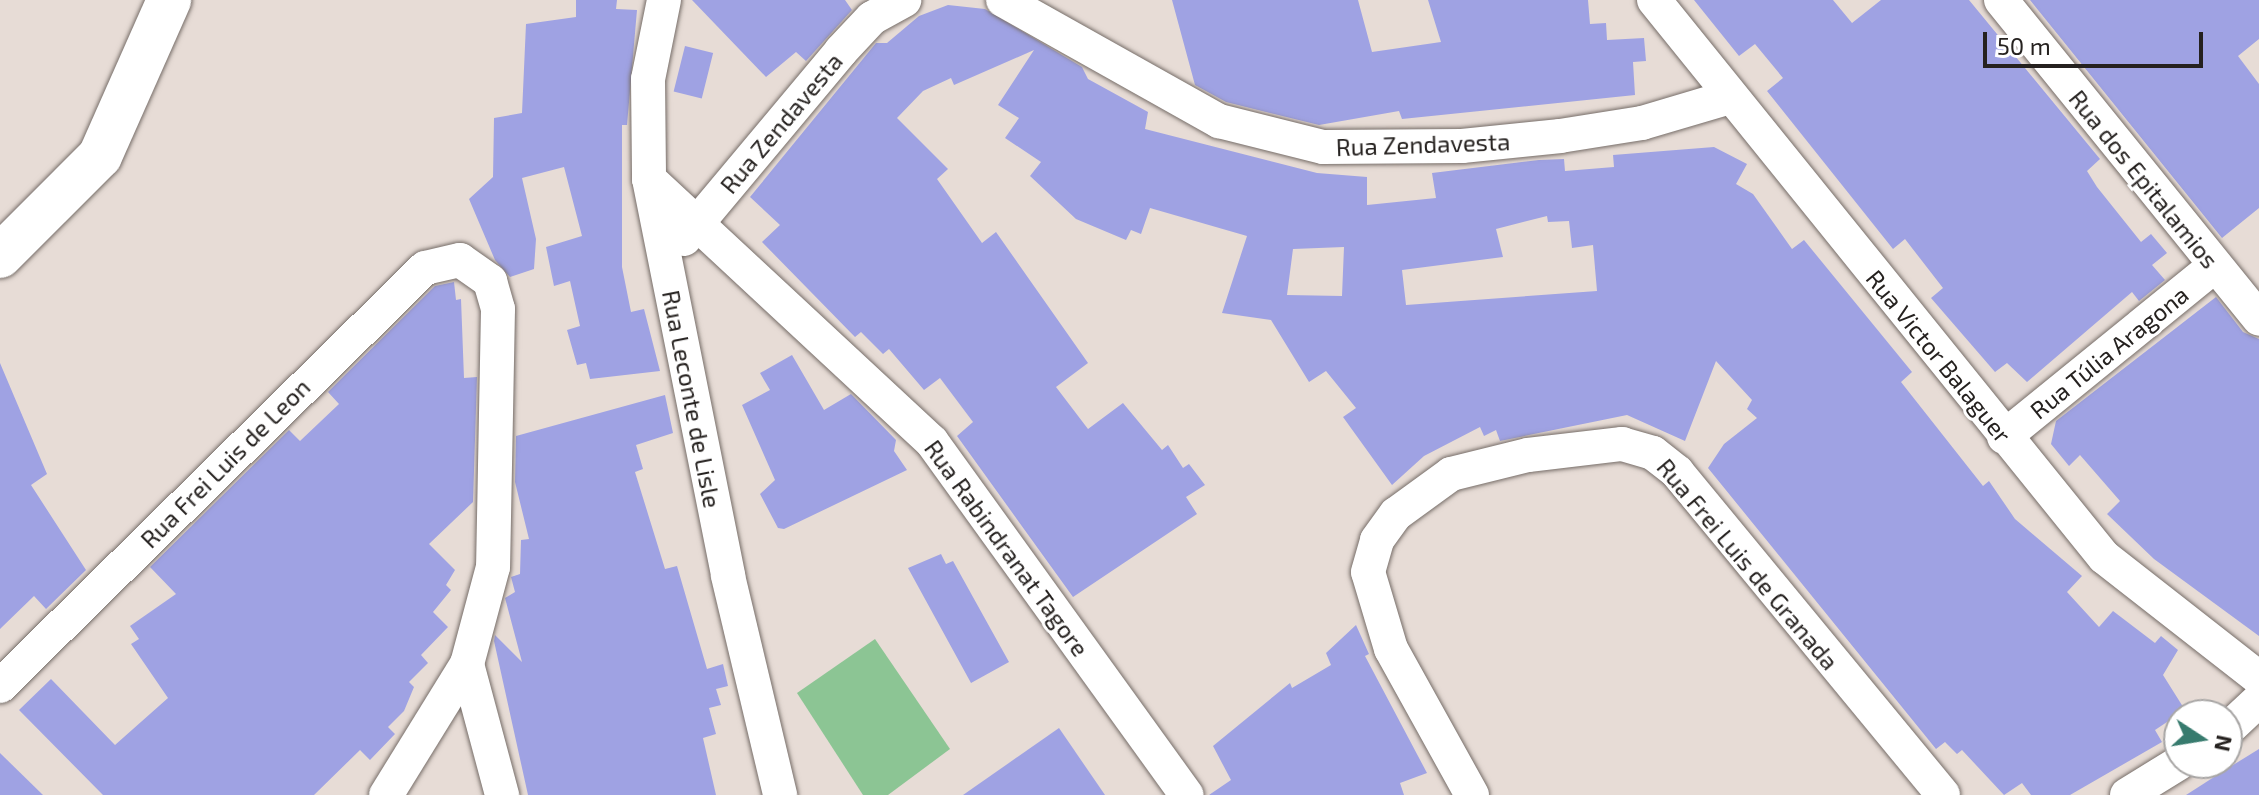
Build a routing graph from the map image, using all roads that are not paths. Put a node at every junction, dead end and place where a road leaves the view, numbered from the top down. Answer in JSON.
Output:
{"nodes":[{"id":1,"x":169,"y":0,"type":"edge"},
{"id":2,"x":664,"y":0,"type":"edge"},
{"id":3,"x":904,"y":0,"type":"edge"},
{"id":4,"x":1003,"y":0,"type":"edge"},
{"id":5,"x":1654,"y":0,"type":"edge"},
{"id":6,"x":2001,"y":0,"type":"edge"},
{"id":7,"x":1730,"y":97,"type":"junction"},
{"id":8,"x":649,"y":179,"type":"junction"},
{"id":9,"x":699,"y":222,"type":"junction"},
{"id":10,"x":0,"y":256,"type":"edge"},
{"id":11,"x":665,"y":261,"type":"junction"},
{"id":12,"x":2213,"y":267,"type":"junction"},
{"id":13,"x":2259,"y":319,"type":"edge"},
{"id":14,"x":2004,"y":437,"type":"junction"},
{"id":15,"x":467,"y":664,"type":"junction"},
{"id":16,"x":2259,"y":678,"type":"edge"},
{"id":17,"x":0,"y":686,"type":"edge"},
{"id":18,"x":2259,"y":700,"type":"edge"},
{"id":19,"x":2243,"y":715,"type":"edge"},
{"id":20,"x":2163,"y":773,"type":"edge"},
{"id":21,"x":386,"y":795,"type":"edge"},
{"id":22,"x":502,"y":795,"type":"edge"},
{"id":23,"x":780,"y":795,"type":"edge"},
{"id":24,"x":1187,"y":795,"type":"edge"},
{"id":25,"x":1472,"y":795,"type":"edge"},
{"id":26,"x":1943,"y":795,"type":"edge"},
{"id":27,"x":2127,"y":795,"type":"edge"}],
"edges":[{"from":1,"to":10,"type":"main road"},
{"from":2,"to":8,"type":"street","name":"Rua Leconte de Lisle"},
{"from":3,"to":9,"type":"street","name":"Rua Zendavesta"},
{"from":4,"to":7,"type":"street","name":"Rua Zendavesta"},
{"from":5,"to":7,"type":"street","name":"Rua Victor Balaguer"},
{"from":6,"to":12,"type":"street","name":"Rua dos Epitalamios"},
{"from":7,"to":14,"type":"street","name":"Rua Victor Balaguer"},
{"from":8,"to":9,"type":"street"},
{"from":8,"to":11,"type":"street","name":"Rua Leconte de Lisle"},
{"from":9,"to":11,"type":"street","name":"Rua Zendavesta"},
{"from":9,"to":24,"type":"street","name":"Rua Rabindranat Tagore"},
{"from":11,"to":23,"type":"street","name":"Rua Leconte de Lisle"},
{"from":12,"to":13,"type":"street","name":"Rua dos Epitalamios"},
{"from":12,"to":14,"type":"street","name":"Rua Túlia Aragona"},
{"from":14,"to":16,"type":"street","name":"Rua Victor Balaguer"},
{"from":15,"to":17,"type":"street","name":"Rua Frei Luis de Leon"},
{"from":15,"to":21,"type":"street"},
{"from":15,"to":22,"type":"street"},
{"from":18,"to":19,"type":"street"},
{"from":20,"to":27,"type":"street"},
{"from":25,"to":26,"type":"street","name":"Rua Frei Luis de Granada"}]}
